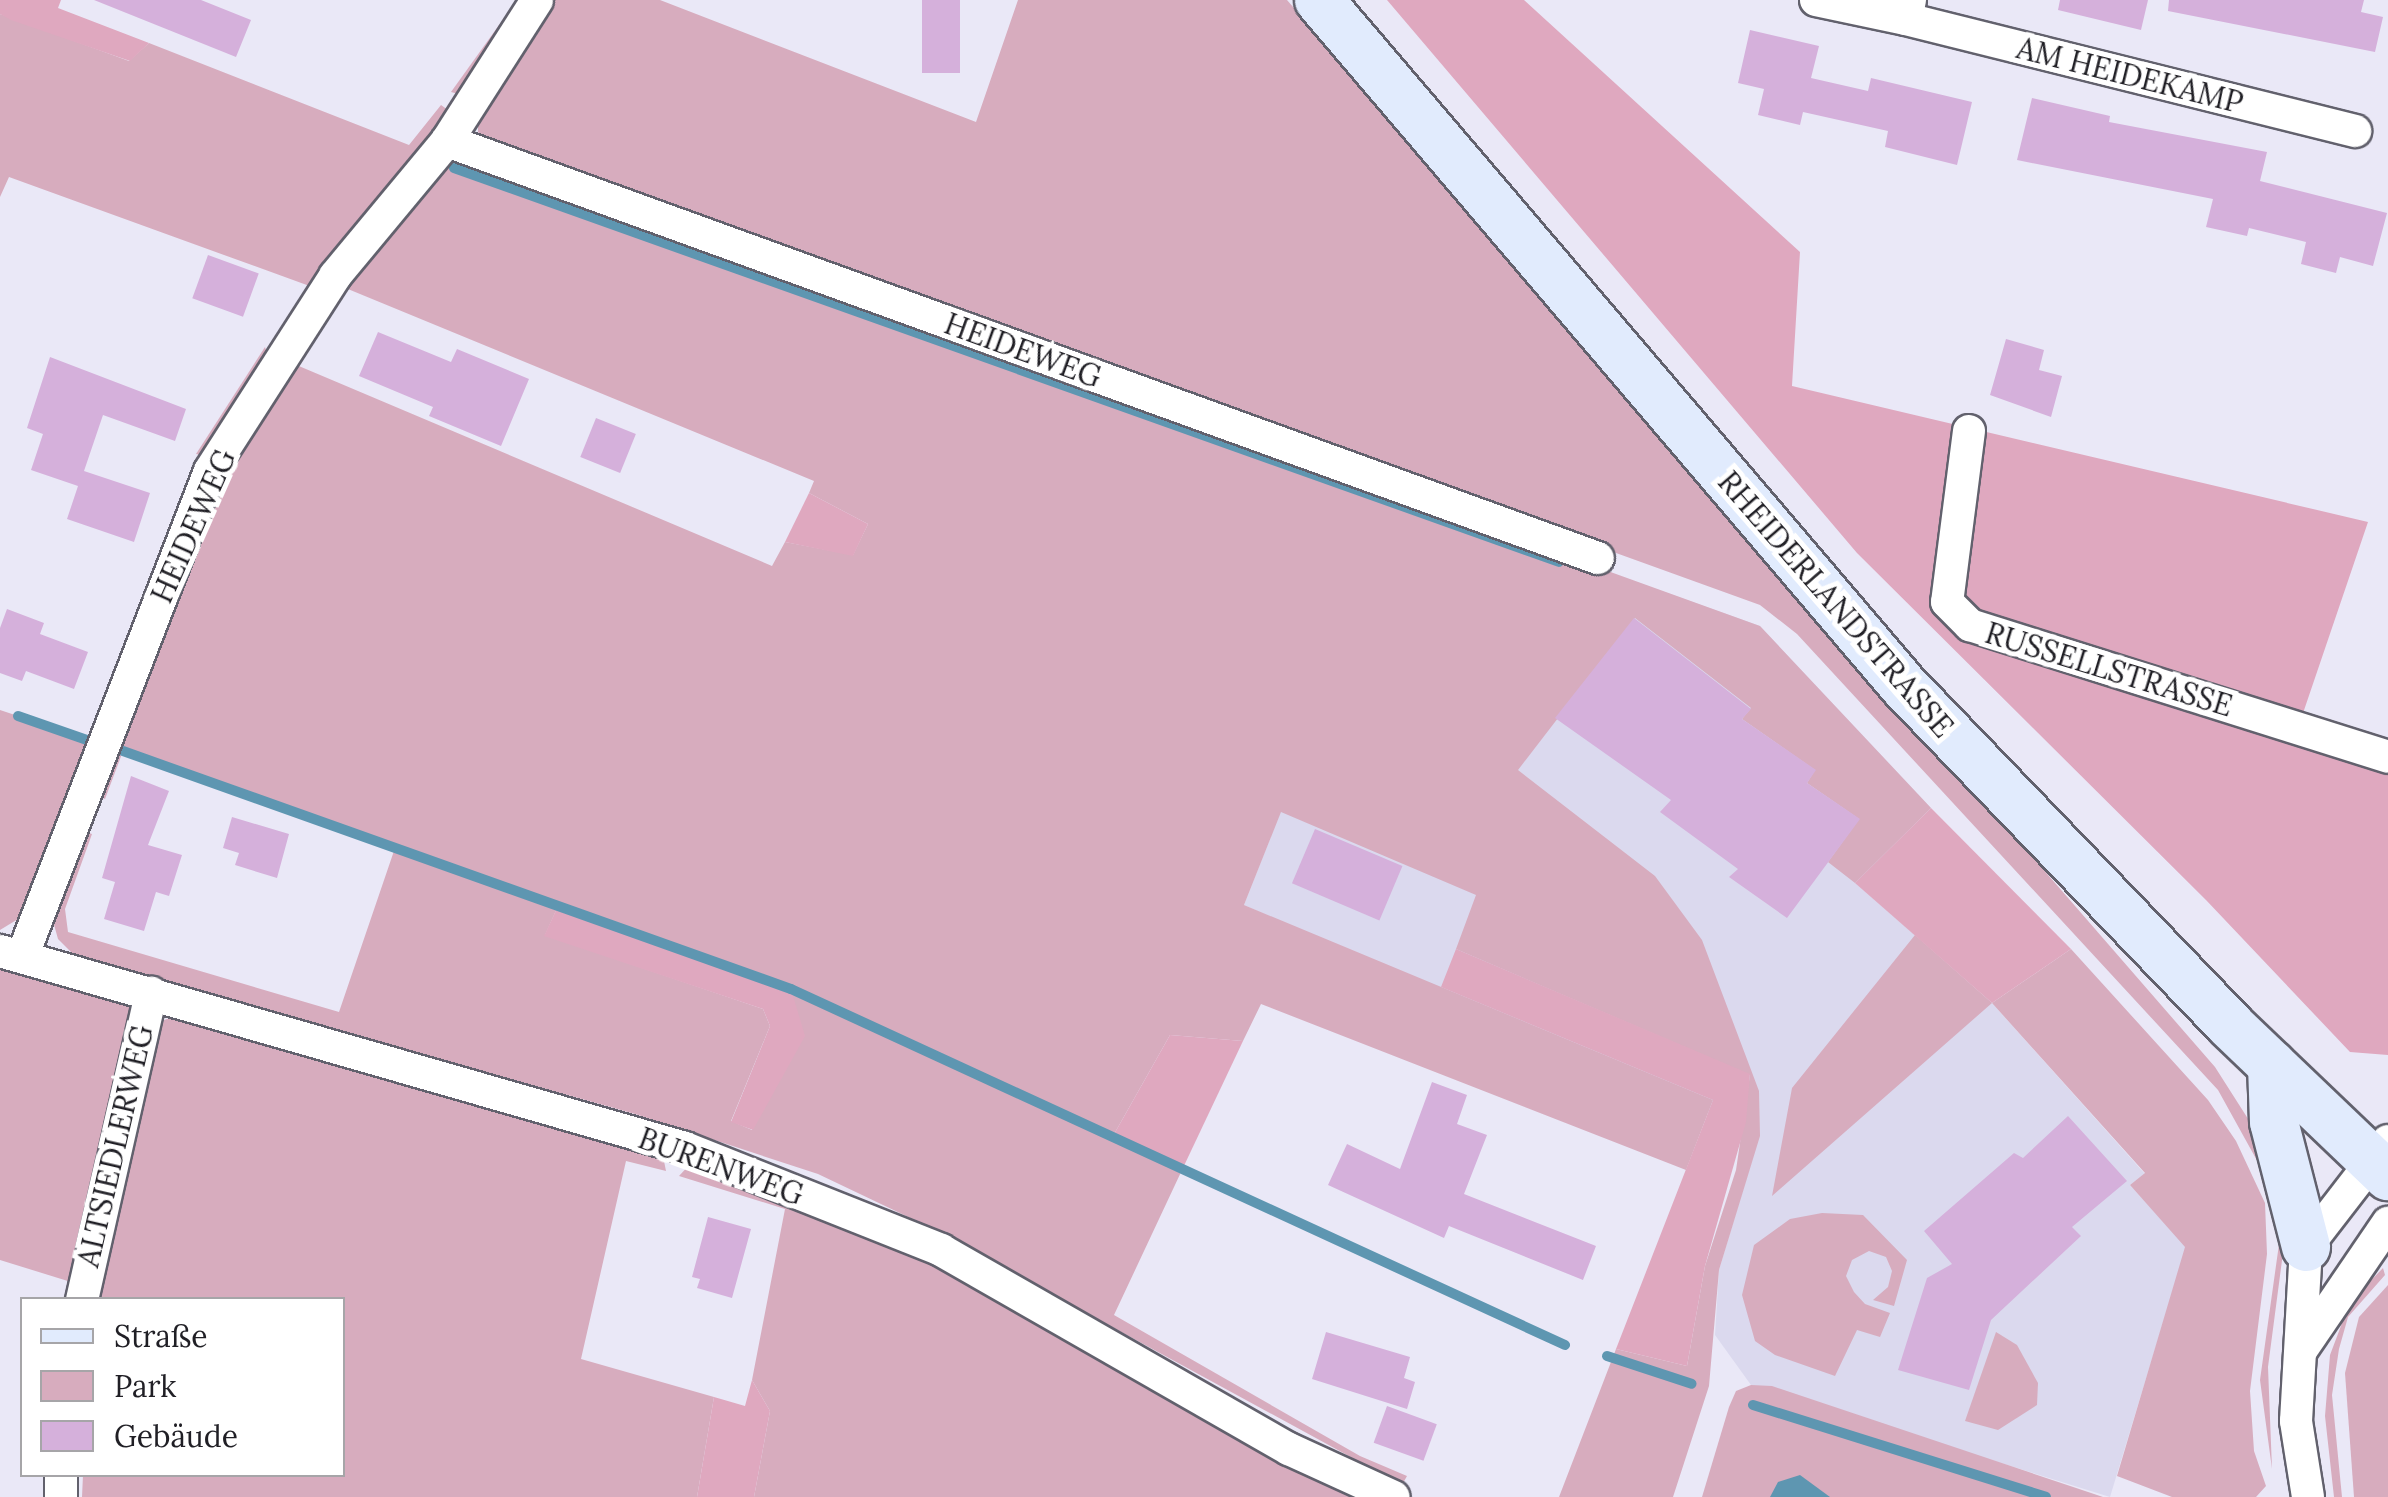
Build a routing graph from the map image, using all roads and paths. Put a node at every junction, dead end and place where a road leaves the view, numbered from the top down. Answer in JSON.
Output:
{"nodes":[{"id":1,"x":537,"y":0,"type":"edge"},
{"id":2,"x":1319,"y":0,"type":"edge"},
{"id":3,"x":1816,"y":0,"type":"edge"},
{"id":4,"x":1908,"y":10,"type":"edge"},
{"id":5,"x":2355,"y":131,"type":"dead end"},
{"id":6,"x":447,"y":142,"type":"junction"},
{"id":7,"x":1969,"y":430,"type":"dead end"},
{"id":8,"x":1598,"y":558,"type":"dead end"},
{"id":9,"x":2388,"y":756,"type":"edge"},
{"id":10,"x":11,"y":954,"type":"edge"},
{"id":11,"x":151,"y":993,"type":"junction"},
{"id":12,"x":2272,"y":1065,"type":"junction"},
{"id":13,"x":2383,"y":1160,"type":"edge"},
{"id":14,"x":2388,"y":1223,"type":"edge"},
{"id":15,"x":2306,"y":1247,"type":"junction"},
{"id":16,"x":83,"y":1297,"type":"edge"},
{"id":17,"x":2300,"y":1353,"type":"junction"},
{"id":18,"x":1394,"y":1497,"type":"edge"},
{"id":19,"x":2308,"y":1497,"type":"edge"}],
"edges":[{"from":1,"to":6,"type":"street","name":"HEIDEWEG"},
{"from":2,"to":12,"type":"main road","name":"RHEIDERLANDSTRASSE"},
{"from":3,"to":4,"type":"street","name":"AM HEIDEKAMP"},
{"from":4,"to":5,"type":"street","name":"AM HEIDEKAMP"},
{"from":6,"to":8,"type":"street","name":"HEIDEWEG"},
{"from":6,"to":10,"type":"street","name":"HEIDEWEG"},
{"from":7,"to":9,"type":"street","name":"RUSSELLSTRASSE"},
{"from":10,"to":11,"type":"street","name":"BURENWEG"},
{"from":11,"to":16,"type":"street","name":"ALTSIEDLERWEG"},
{"from":11,"to":18,"type":"street","name":"BURENWEG"},
{"from":12,"to":13,"type":"main road","name":"RHEIDERLANDSTRASSE"},
{"from":12,"to":15,"type":"main road"},
{"from":13,"to":15,"type":"street"},
{"from":14,"to":17,"type":"street"},
{"from":15,"to":17,"type":"street"},
{"from":17,"to":19,"type":"street"}]}
